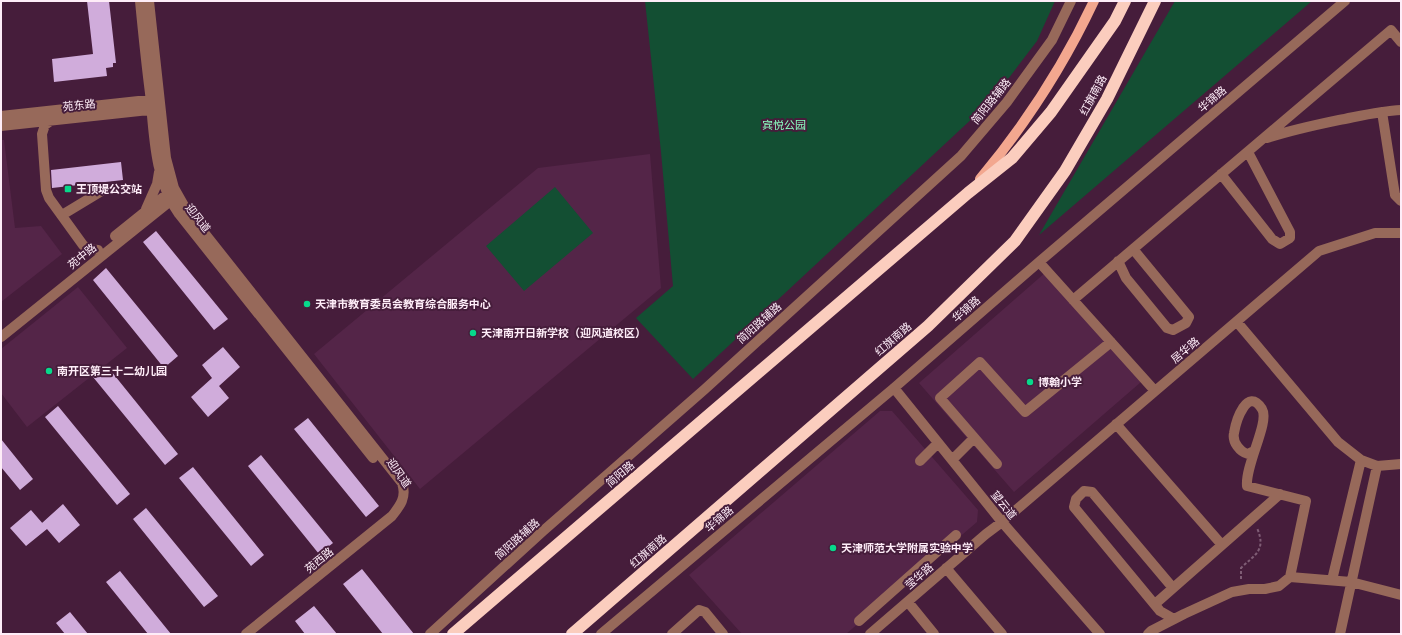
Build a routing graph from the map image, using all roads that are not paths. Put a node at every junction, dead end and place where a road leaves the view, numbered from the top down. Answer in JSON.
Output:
{"nodes":[{"id":1,"x":140,"y":1,"type":"edge"},
{"id":2,"x":149,"y":1,"type":"edge"},
{"id":3,"x":1071,"y":1,"type":"edge"},
{"id":4,"x":1094,"y":1,"type":"edge"},
{"id":5,"x":1125,"y":1,"type":"edge"},
{"id":6,"x":1154,"y":1,"type":"edge"},
{"id":7,"x":1345,"y":1,"type":"edge"},
{"id":8,"x":1401,"y":42,"type":"edge"},
{"id":9,"x":154,"y":103,"type":"junction"},
{"id":10,"x":1401,"y":110,"type":"edge"},
{"id":11,"x":1382,"y":112,"type":"junction"},
{"id":12,"x":1,"y":116,"type":"edge"},
{"id":13,"x":52,"y":120,"type":"junction"},
{"id":14,"x":1,"y":126,"type":"edge"},
{"id":15,"x":1261,"y":140,"type":"junction"},
{"id":16,"x":1248,"y":152,"type":"junction"},
{"id":17,"x":159,"y":163,"type":"junction"},
{"id":18,"x":1222,"y":174,"type":"junction"},
{"id":19,"x":105,"y":189,"type":"dead end"},
{"id":20,"x":968,"y":193,"type":"junction"},
{"id":21,"x":172,"y":194,"type":"junction"},
{"id":22,"x":1401,"y":202,"type":"edge"},
{"id":23,"x":146,"y":211,"type":"junction"},
{"id":24,"x":62,"y":215,"type":"junction"},
{"id":25,"x":1401,"y":233,"type":"edge"},
{"id":26,"x":83,"y":245,"type":"junction"},
{"id":27,"x":1133,"y":249,"type":"junction"},
{"id":28,"x":98,"y":250,"type":"junction"},
{"id":29,"x":85,"y":260,"type":"junction"},
{"id":30,"x":1039,"y":262,"type":"junction"},
{"id":31,"x":1118,"y":262,"type":"junction"},
{"id":32,"x":82,"y":270,"type":"junction"},
{"id":33,"x":1073,"y":300,"type":"junction"},
{"id":34,"x":1237,"y":322,"type":"junction"},
{"id":35,"x":1,"y":328,"type":"edge"},
{"id":36,"x":804,"y":335,"type":"joint"},
{"id":37,"x":1,"y":337,"type":"edge"},
{"id":38,"x":1111,"y":342,"type":"junction"},
{"id":39,"x":894,"y":388,"type":"junction"},
{"id":40,"x":1155,"y":391,"type":"junction"},
{"id":41,"x":1116,"y":424,"type":"junction"},
{"id":42,"x":974,"y":438,"type":"junction"},
{"id":43,"x":938,"y":443,"type":"junction"},
{"id":44,"x":1254,"y":451,"type":"junction"},
{"id":45,"x":952,"y":460,"type":"junction"},
{"id":46,"x":1361,"y":460,"type":"junction"},
{"id":47,"x":920,"y":461,"type":"dead end"},
{"id":48,"x":997,"y":464,"type":"dead end"},
{"id":49,"x":1401,"y":464,"type":"edge"},
{"id":50,"x":1378,"y":466,"type":"junction"},
{"id":51,"x":1280,"y":494,"type":"junction"},
{"id":52,"x":403,"y":501,"type":"joint"},
{"id":53,"x":1002,"y":522,"type":"junction"},
{"id":54,"x":956,"y":535,"type":"dead end"},
{"id":55,"x":945,"y":545,"type":"junction"},
{"id":56,"x":1222,"y":545,"type":"junction"},
{"id":57,"x":956,"y":559,"type":"junction"},
{"id":58,"x":946,"y":568,"type":"junction"},
{"id":59,"x":1290,"y":577,"type":"junction"},
{"id":60,"x":1332,"y":580,"type":"junction"},
{"id":61,"x":1351,"y":582,"type":"junction"},
{"id":62,"x":1173,"y":588,"type":"junction"},
{"id":63,"x":1401,"y":594,"type":"edge"},
{"id":64,"x":908,"y":602,"type":"junction"},
{"id":65,"x":1155,"y":604,"type":"junction"},
{"id":66,"x":1174,"y":619,"type":"junction"},
{"id":67,"x":859,"y":620,"type":"dead end"},
{"id":68,"x":877,"y":632,"type":"edge"},
{"id":69,"x":246,"y":634,"type":"edge"},
{"id":70,"x":430,"y":634,"type":"edge"},
{"id":71,"x":453,"y":634,"type":"edge"},
{"id":72,"x":572,"y":634,"type":"edge"},
{"id":73,"x":601,"y":634,"type":"edge"},
{"id":74,"x":672,"y":634,"type":"edge"},
{"id":75,"x":723,"y":634,"type":"edge"},
{"id":76,"x":934,"y":634,"type":"edge"},
{"id":77,"x":1002,"y":634,"type":"edge"},
{"id":78,"x":1100,"y":634,"type":"edge"},
{"id":79,"x":1148,"y":634,"type":"edge"},
{"id":80,"x":1340,"y":634,"type":"edge"}],
"edges":[{"from":1,"to":9,"type":"street","name":"迎风道"},
{"from":2,"to":9,"type":"street","name":"迎风道"},
{"from":3,"to":70,"type":"street","name":"简阳路辅路"},
{"from":4,"to":20,"type":"main road"},
{"from":5,"to":20,"type":"highway","name":"红旗南路"},
{"from":6,"to":72,"type":"highway","name":"红旗南路"},
{"from":7,"to":30,"type":"street","name":"华锦路"},
{"from":8,"to":15,"type":"street"},
{"from":9,"to":12,"type":"street","name":"苑东路"},
{"from":9,"to":13,"type":"street","name":"苑东路"},
{"from":9,"to":17,"type":"street","name":"迎风道"},
{"from":9,"to":21,"type":"street","name":"迎风道"},
{"from":10,"to":11,"type":"street"},
{"from":11,"to":15,"type":"street"},
{"from":11,"to":22,"type":"street"},
{"from":13,"to":14,"type":"street","name":"苑东路"},
{"from":13,"to":24,"type":"street"},
{"from":15,"to":16,"type":"street"},
{"from":16,"to":18,"type":"street"},
{"from":16,"to":18,"type":"street"},
{"from":17,"to":21,"type":"street","name":"迎风道"},
{"from":17,"to":23,"type":"street"},
{"from":18,"to":27,"type":"street"},
{"from":19,"to":24,"type":"street"},
{"from":20,"to":36,"type":"highway","name":"红旗南路"},
{"from":21,"to":23,"type":"street","name":"苑中路"},
{"from":21,"to":32,"type":"street","name":"苑中路"},
{"from":21,"to":52,"type":"street","name":"迎风道"},
{"from":23,"to":28,"type":"street","name":"苑中路"},
{"from":24,"to":26,"type":"street"},
{"from":25,"to":34,"type":"street","name":"居华路"},
{"from":26,"to":28,"type":"street"},
{"from":26,"to":29,"type":"street"},
{"from":27,"to":31,"type":"street"},
{"from":27,"to":31,"type":"street"},
{"from":28,"to":29,"type":"street","name":"苑中路"},
{"from":29,"to":32,"type":"street"},
{"from":29,"to":35,"type":"street","name":"苑中路"},
{"from":30,"to":33,"type":"street"},
{"from":30,"to":39,"type":"street","name":"华锦路"},
{"from":31,"to":33,"type":"street"},
{"from":32,"to":37,"type":"street","name":"苑中路"},
{"from":33,"to":38,"type":"street"},
{"from":34,"to":40,"type":"street","name":"居华路"},
{"from":34,"to":46,"type":"street"},
{"from":36,"to":71,"type":"highway","name":"简阳路"},
{"from":38,"to":40,"type":"street"},
{"from":38,"to":42,"type":"street"},
{"from":39,"to":43,"type":"street","name":"望云道"},
{"from":39,"to":73,"type":"street","name":"华锦路"},
{"from":40,"to":41,"type":"street","name":"居华路"},
{"from":41,"to":53,"type":"street","name":"居华路"},
{"from":41,"to":56,"type":"street"},
{"from":42,"to":45,"type":"street"},
{"from":42,"to":48,"type":"street"},
{"from":43,"to":45,"type":"street","name":"望云道"},
{"from":43,"to":47,"type":"street"},
{"from":44,"to":44,"type":"street"},
{"from":44,"to":51,"type":"street"},
{"from":45,"to":53,"type":"street","name":"望云道"},
{"from":46,"to":50,"type":"street"},
{"from":46,"to":60,"type":"street"},
{"from":49,"to":50,"type":"street"},
{"from":50,"to":61,"type":"street"},
{"from":51,"to":56,"type":"street"},
{"from":51,"to":59,"type":"street"},
{"from":52,"to":69,"type":"street","name":"苑西路"},
{"from":53,"to":57,"type":"street","name":"莹华路"},
{"from":53,"to":78,"type":"street","name":"望云道"},
{"from":54,"to":55,"type":"street"},
{"from":55,"to":57,"type":"street"},
{"from":55,"to":67,"type":"street"},
{"from":56,"to":62,"type":"street"},
{"from":57,"to":58,"type":"street","name":"莹华路"},
{"from":58,"to":64,"type":"street","name":"莹华路"},
{"from":58,"to":77,"type":"street"},
{"from":59,"to":60,"type":"street"},
{"from":59,"to":66,"type":"street"},
{"from":60,"to":61,"type":"street"},
{"from":61,"to":63,"type":"street"},
{"from":61,"to":80,"type":"street"},
{"from":62,"to":65,"type":"street"},
{"from":62,"to":65,"type":"street"},
{"from":64,"to":68,"type":"street","name":"莹华路"},
{"from":64,"to":76,"type":"street"},
{"from":65,"to":66,"type":"street"},
{"from":66,"to":79,"type":"street"},
{"from":74,"to":75,"type":"street"}]}
